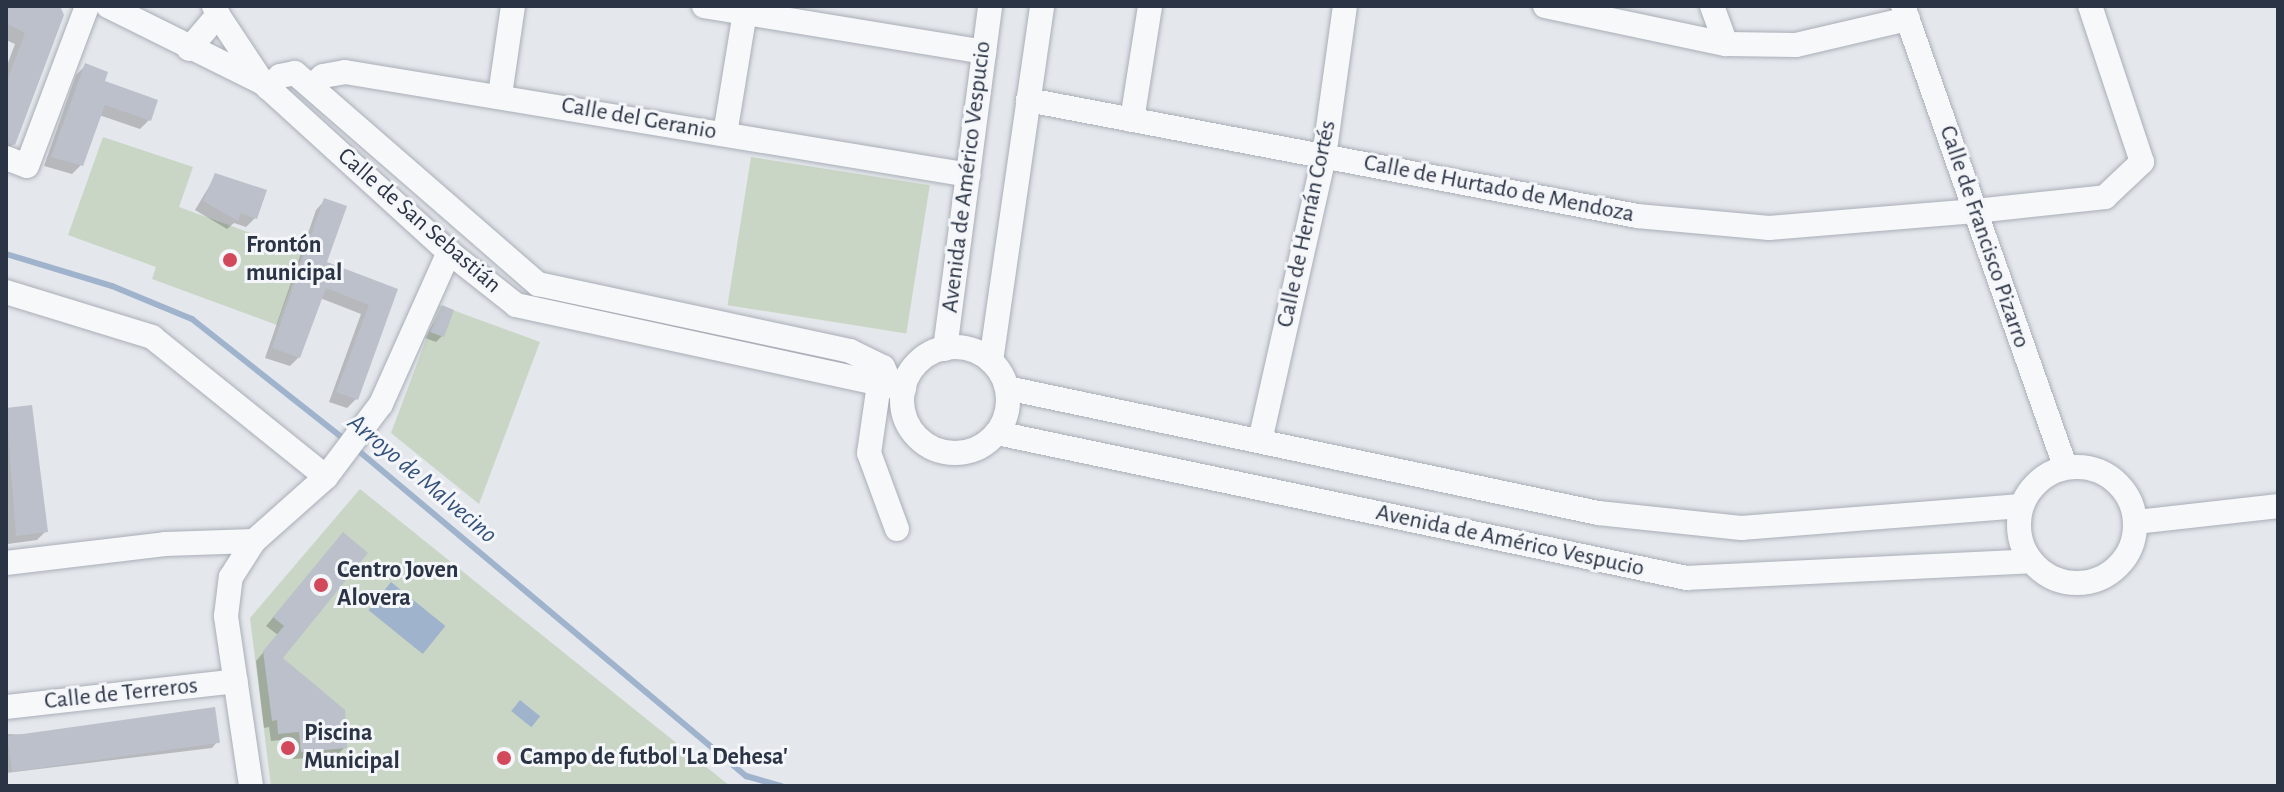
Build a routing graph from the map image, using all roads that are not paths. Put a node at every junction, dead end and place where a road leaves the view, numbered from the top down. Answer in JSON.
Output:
{"nodes":[{"id":1,"x":87,"y":6,"type":"edge"},
{"id":2,"x":108,"y":6,"type":"edge"},
{"id":3,"x":513,"y":6,"type":"edge"},
{"id":4,"x":704,"y":6,"type":"edge"},
{"id":5,"x":990,"y":6,"type":"edge"},
{"id":6,"x":1042,"y":6,"type":"edge"},
{"id":7,"x":1150,"y":6,"type":"edge"},
{"id":8,"x":1345,"y":6,"type":"edge"},
{"id":9,"x":1545,"y":6,"type":"edge"},
{"id":10,"x":1712,"y":6,"type":"edge"},
{"id":11,"x":2090,"y":6,"type":"edge"},
{"id":12,"x":746,"y":9,"type":"edge"},
{"id":13,"x":216,"y":10,"type":"edge"},
{"id":14,"x":1905,"y":12,"type":"edge"},
{"id":15,"x":1726,"y":44,"type":"junction"},
{"id":16,"x":189,"y":49,"type":"junction"},
{"id":17,"x":984,"y":52,"type":"junction"},
{"id":18,"x":266,"y":86,"type":"junction"},
{"id":19,"x":312,"y":86,"type":"junction"},
{"id":20,"x":500,"y":95,"type":"junction"},
{"id":21,"x":1028,"y":100,"type":"junction"},
{"id":22,"x":1132,"y":120,"type":"junction"},
{"id":23,"x":725,"y":134,"type":"junction"},
{"id":24,"x":1324,"y":157,"type":"junction"},
{"id":25,"x":6,"y":158,"type":"edge"},
{"id":26,"x":969,"y":175,"type":"junction"},
{"id":27,"x":1975,"y":211,"type":"junction"},
{"id":28,"x":449,"y":252,"type":"junction"},
{"id":29,"x":6,"y":292,"type":"edge"},
{"id":30,"x":945,"y":349,"type":"junction"},
{"id":31,"x":991,"y":361,"type":"junction"},
{"id":32,"x":891,"y":386,"type":"junction"},
{"id":33,"x":1007,"y":388,"type":"junction"},
{"id":34,"x":997,"y":433,"type":"junction"},
{"id":35,"x":1260,"y":441,"type":"junction"},
{"id":36,"x":2065,"y":467,"type":"junction"},
{"id":37,"x":332,"y":470,"type":"junction"},
{"id":38,"x":2021,"y":506,"type":"junction"},
{"id":39,"x":2278,"y":506,"type":"edge"},
{"id":40,"x":2136,"y":522,"type":"junction"},
{"id":41,"x":897,"y":529,"type":"dead end"},
{"id":42,"x":254,"y":541,"type":"junction"},
{"id":43,"x":2030,"y":561,"type":"junction"},
{"id":44,"x":6,"y":563,"type":"edge"},
{"id":45,"x":236,"y":681,"type":"junction"},
{"id":46,"x":6,"y":707,"type":"edge"},
{"id":47,"x":251,"y":786,"type":"edge"}],
"edges":[{"from":1,"to":25,"type":"street"},
{"from":2,"to":16,"type":"street","name":"Calle de San Sebastián"},
{"from":3,"to":20,"type":"street"},
{"from":4,"to":12,"type":"street"},
{"from":5,"to":17,"type":"street","name":"Avenida de Américo Vespucio"},
{"from":6,"to":21,"type":"street","name":"Avenida de Américo Vespucio"},
{"from":7,"to":22,"type":"street"},
{"from":8,"to":24,"type":"street","name":"Calle de Hernán Cortés"},
{"from":9,"to":15,"type":"street"},
{"from":10,"to":15,"type":"street"},
{"from":11,"to":27,"type":"street","name":"Calle de Hurtado de Mendoza"},
{"from":12,"to":17,"type":"street"},
{"from":12,"to":23,"type":"street"},
{"from":13,"to":16,"type":"street"},
{"from":13,"to":18,"type":"street"},
{"from":14,"to":15,"type":"street"},
{"from":14,"to":27,"type":"street","name":"Calle de Francisco Pizarro"},
{"from":16,"to":18,"type":"street","name":"Calle de San Sebastián"},
{"from":17,"to":26,"type":"street","name":"Avenida de Américo Vespucio"},
{"from":18,"to":19,"type":"street"},
{"from":18,"to":28,"type":"street","name":"Calle de San Sebastián"},
{"from":19,"to":20,"type":"street","name":"Calle del Geranio"},
{"from":19,"to":32,"type":"street"},
{"from":20,"to":23,"type":"street","name":"Calle del Geranio"},
{"from":21,"to":22,"type":"street","name":"Calle de Hurtado de Mendoza"},
{"from":21,"to":31,"type":"street","name":"Avenida de Américo Vespucio"},
{"from":22,"to":24,"type":"street","name":"Calle de Hurtado de Mendoza"},
{"from":23,"to":26,"type":"street","name":"Calle del Geranio"},
{"from":24,"to":27,"type":"street","name":"Calle de Hurtado de Mendoza"},
{"from":24,"to":35,"type":"street","name":"Calle de Hernán Cortés"},
{"from":26,"to":30,"type":"street","name":"Avenida de Américo Vespucio"},
{"from":27,"to":36,"type":"street","name":"Calle de Francisco Pizarro"},
{"from":28,"to":32,"type":"street","name":"Calle de San Sebastián"},
{"from":28,"to":37,"type":"street"},
{"from":29,"to":37,"type":"street"},
{"from":30,"to":31,"type":"street"},
{"from":30,"to":32,"type":"street"},
{"from":31,"to":33,"type":"street"},
{"from":32,"to":34,"type":"street"},
{"from":32,"to":41,"type":"street"},
{"from":33,"to":34,"type":"street"},
{"from":33,"to":35,"type":"street","name":"Avenida de Américo Vespucio"},
{"from":34,"to":43,"type":"street","name":"Avenida de Américo Vespucio"},
{"from":35,"to":38,"type":"street","name":"Avenida de Américo Vespucio"},
{"from":36,"to":38,"type":"street"},
{"from":36,"to":40,"type":"street"},
{"from":37,"to":42,"type":"street"},
{"from":38,"to":43,"type":"street"},
{"from":39,"to":40,"type":"street"},
{"from":40,"to":43,"type":"street"},
{"from":42,"to":44,"type":"street"},
{"from":42,"to":45,"type":"street"},
{"from":45,"to":46,"type":"street","name":"Calle de Terreros"},
{"from":45,"to":47,"type":"street"}]}
